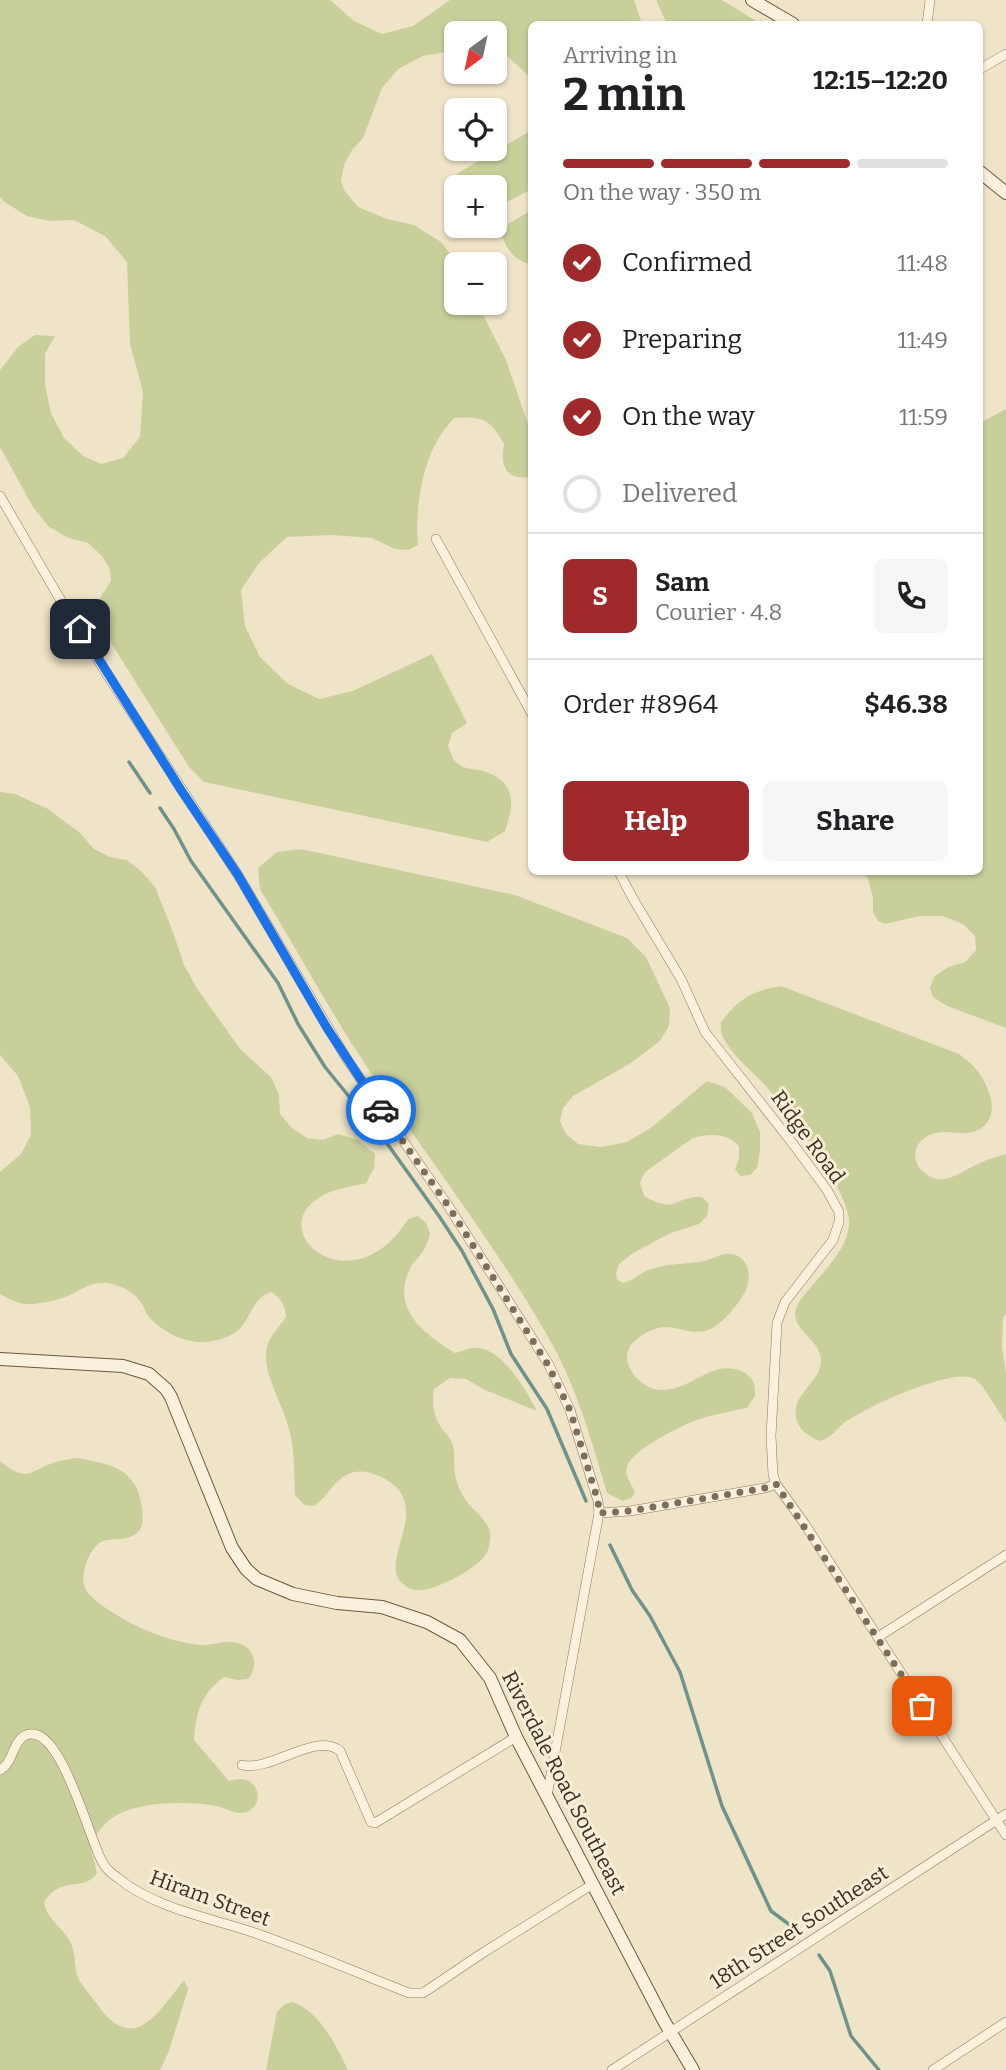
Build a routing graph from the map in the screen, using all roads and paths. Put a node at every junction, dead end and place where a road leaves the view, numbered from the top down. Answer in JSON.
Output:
{"nodes":[{"id":1,"x":752,"y":0,"type":"edge"},
{"id":2,"x":930,"y":0,"type":"edge"},
{"id":3,"x":788,"y":21,"type":"edge"},
{"id":4,"x":927,"y":21,"type":"edge"},
{"id":5,"x":1006,"y":54,"type":"edge"},
{"id":6,"x":983,"y":67,"type":"edge"},
{"id":7,"x":983,"y":174,"type":"edge"},
{"id":8,"x":1006,"y":193,"type":"edge"},
{"id":9,"x":0,"y":496,"type":"edge"},
{"id":10,"x":436,"y":539,"type":"dead end"},
{"id":11,"x":528,"y":707,"type":"edge"},
{"id":12,"x":621,"y":875,"type":"edge"},
{"id":13,"x":0,"y":1359,"type":"edge"},
{"id":14,"x":776,"y":1484,"type":"junction"},
{"id":15,"x":599,"y":1513,"type":"junction"},
{"id":16,"x":1006,"y":1555,"type":"edge"},
{"id":17,"x":878,"y":1637,"type":"junction"},
{"id":18,"x":516,"y":1737,"type":"junction"},
{"id":19,"x":243,"y":1765,"type":"dead end"},
{"id":20,"x":0,"y":1770,"type":"edge"},
{"id":21,"x":547,"y":1796,"type":"junction"},
{"id":22,"x":1006,"y":1814,"type":"edge"},
{"id":23,"x":996,"y":1820,"type":"junction"},
{"id":24,"x":1006,"y":1835,"type":"edge"},
{"id":25,"x":593,"y":1884,"type":"junction"},
{"id":26,"x":1006,"y":2022,"type":"edge"},
{"id":27,"x":670,"y":2032,"type":"junction"},
{"id":28,"x":612,"y":2070,"type":"edge"},
{"id":29,"x":693,"y":2070,"type":"edge"},
{"id":30,"x":933,"y":2070,"type":"edge"}],
"edges":[{"from":1,"to":3,"type":"street"},
{"from":2,"to":4,"type":"street"},
{"from":5,"to":6,"type":"street"},
{"from":7,"to":8,"type":"street"},
{"from":9,"to":15,"type":"street"},
{"from":10,"to":11,"type":"street"},
{"from":12,"to":14,"type":"street","name":"Ridge Road"},
{"from":13,"to":18,"type":"street","name":"Riverdale Road Southeast"},
{"from":14,"to":15,"type":"street"},
{"from":14,"to":17,"type":"street"},
{"from":15,"to":21,"type":"street"},
{"from":16,"to":17,"type":"street"},
{"from":17,"to":23,"type":"street"},
{"from":18,"to":19,"type":"street"},
{"from":18,"to":21,"type":"street","name":"Riverdale Road Southeast"},
{"from":20,"to":25,"type":"street","name":"Hiram Street"},
{"from":21,"to":25,"type":"street","name":"Riverdale Road Southeast"},
{"from":22,"to":23,"type":"street","name":"18th Street Southeast"},
{"from":23,"to":24,"type":"street"},
{"from":23,"to":27,"type":"street","name":"18th Street Southeast"},
{"from":25,"to":27,"type":"street","name":"Riverdale Road Southeast"},
{"from":26,"to":30,"type":"street"},
{"from":27,"to":28,"type":"street","name":"18th Street Southeast"},
{"from":27,"to":29,"type":"street","name":"Riverdale Road Southeast"}]}
